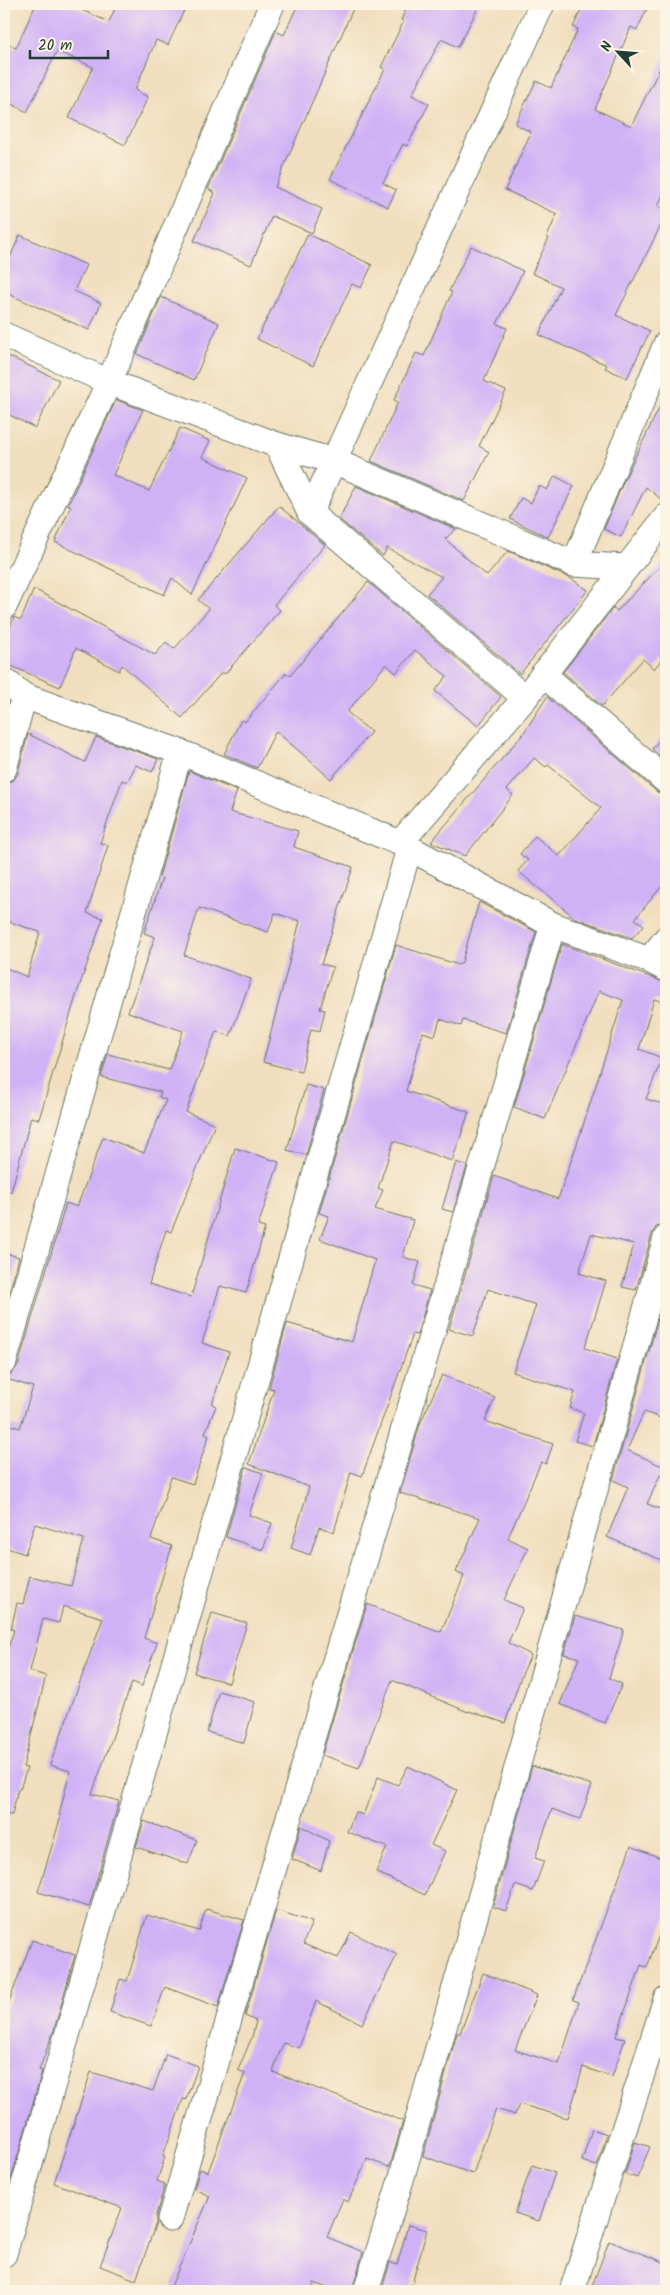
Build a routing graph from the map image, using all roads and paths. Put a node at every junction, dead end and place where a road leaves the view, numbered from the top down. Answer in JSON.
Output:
{"nodes":[{"id":1,"x":272,"y":4,"type":"edge"},
{"id":2,"x":542,"y":4,"type":"edge"},
{"id":3,"x":4,"y":335,"type":"edge"},
{"id":4,"x":666,"y":344,"type":"edge"},
{"id":5,"x":109,"y":382,"type":"junction"},
{"id":6,"x":277,"y":445,"type":"junction"},
{"id":7,"x":334,"y":460,"type":"junction"},
{"id":8,"x":310,"y":513,"type":"junction"},
{"id":9,"x":666,"y":517,"type":"edge"},
{"id":10,"x":574,"y":564,"type":"junction"},
{"id":11,"x":625,"y":568,"type":"junction"},
{"id":12,"x":4,"y":607,"type":"edge"},
{"id":13,"x":543,"y":674,"type":"junction"},
{"id":14,"x":4,"y":680,"type":"edge"},
{"id":15,"x":24,"y":696,"type":"junction"},
{"id":16,"x":525,"y":698,"type":"junction"},
{"id":17,"x":180,"y":752,"type":"junction"},
{"id":18,"x":4,"y":769,"type":"edge"},
{"id":19,"x":666,"y":781,"type":"edge"},
{"id":20,"x":405,"y":846,"type":"junction"},
{"id":21,"x":553,"y":925,"type":"junction"},
{"id":22,"x":666,"y":939,"type":"edge"},
{"id":23,"x":658,"y":964,"type":"edge"},
{"id":24,"x":666,"y":1238,"type":"edge"},
{"id":25,"x":4,"y":1362,"type":"edge"},
{"id":26,"x":666,"y":1999,"type":"edge"},
{"id":27,"x":170,"y":2219,"type":"dead end"},
{"id":28,"x":4,"y":2254,"type":"edge"},
{"id":29,"x":366,"y":2291,"type":"edge"},
{"id":30,"x":572,"y":2291,"type":"edge"}],
"edges":[{"from":1,"to":5,"type":"street"},
{"from":2,"to":7,"type":"street"},
{"from":3,"to":5,"type":"street"},
{"from":4,"to":10,"type":"street"},
{"from":5,"to":6,"type":"street"},
{"from":5,"to":12,"type":"street"},
{"from":6,"to":7,"type":"street"},
{"from":6,"to":8,"type":"street"},
{"from":7,"to":8,"type":"street"},
{"from":7,"to":10,"type":"street"},
{"from":8,"to":16,"type":"street"},
{"from":9,"to":11,"type":"street"},
{"from":10,"to":11,"type":"street"},
{"from":11,"to":13,"type":"street"},
{"from":13,"to":16,"type":"street"},
{"from":13,"to":19,"type":"street"},
{"from":14,"to":15,"type":"street"},
{"from":15,"to":17,"type":"street"},
{"from":15,"to":18,"type":"street"},
{"from":16,"to":20,"type":"street"},
{"from":17,"to":20,"type":"street"},
{"from":17,"to":25,"type":"street"},
{"from":20,"to":21,"type":"street"},
{"from":20,"to":28,"type":"street"},
{"from":21,"to":23,"type":"street"},
{"from":21,"to":27,"type":"street"},
{"from":22,"to":23,"type":"street"},
{"from":24,"to":29,"type":"street"},
{"from":26,"to":30,"type":"street"}]}
